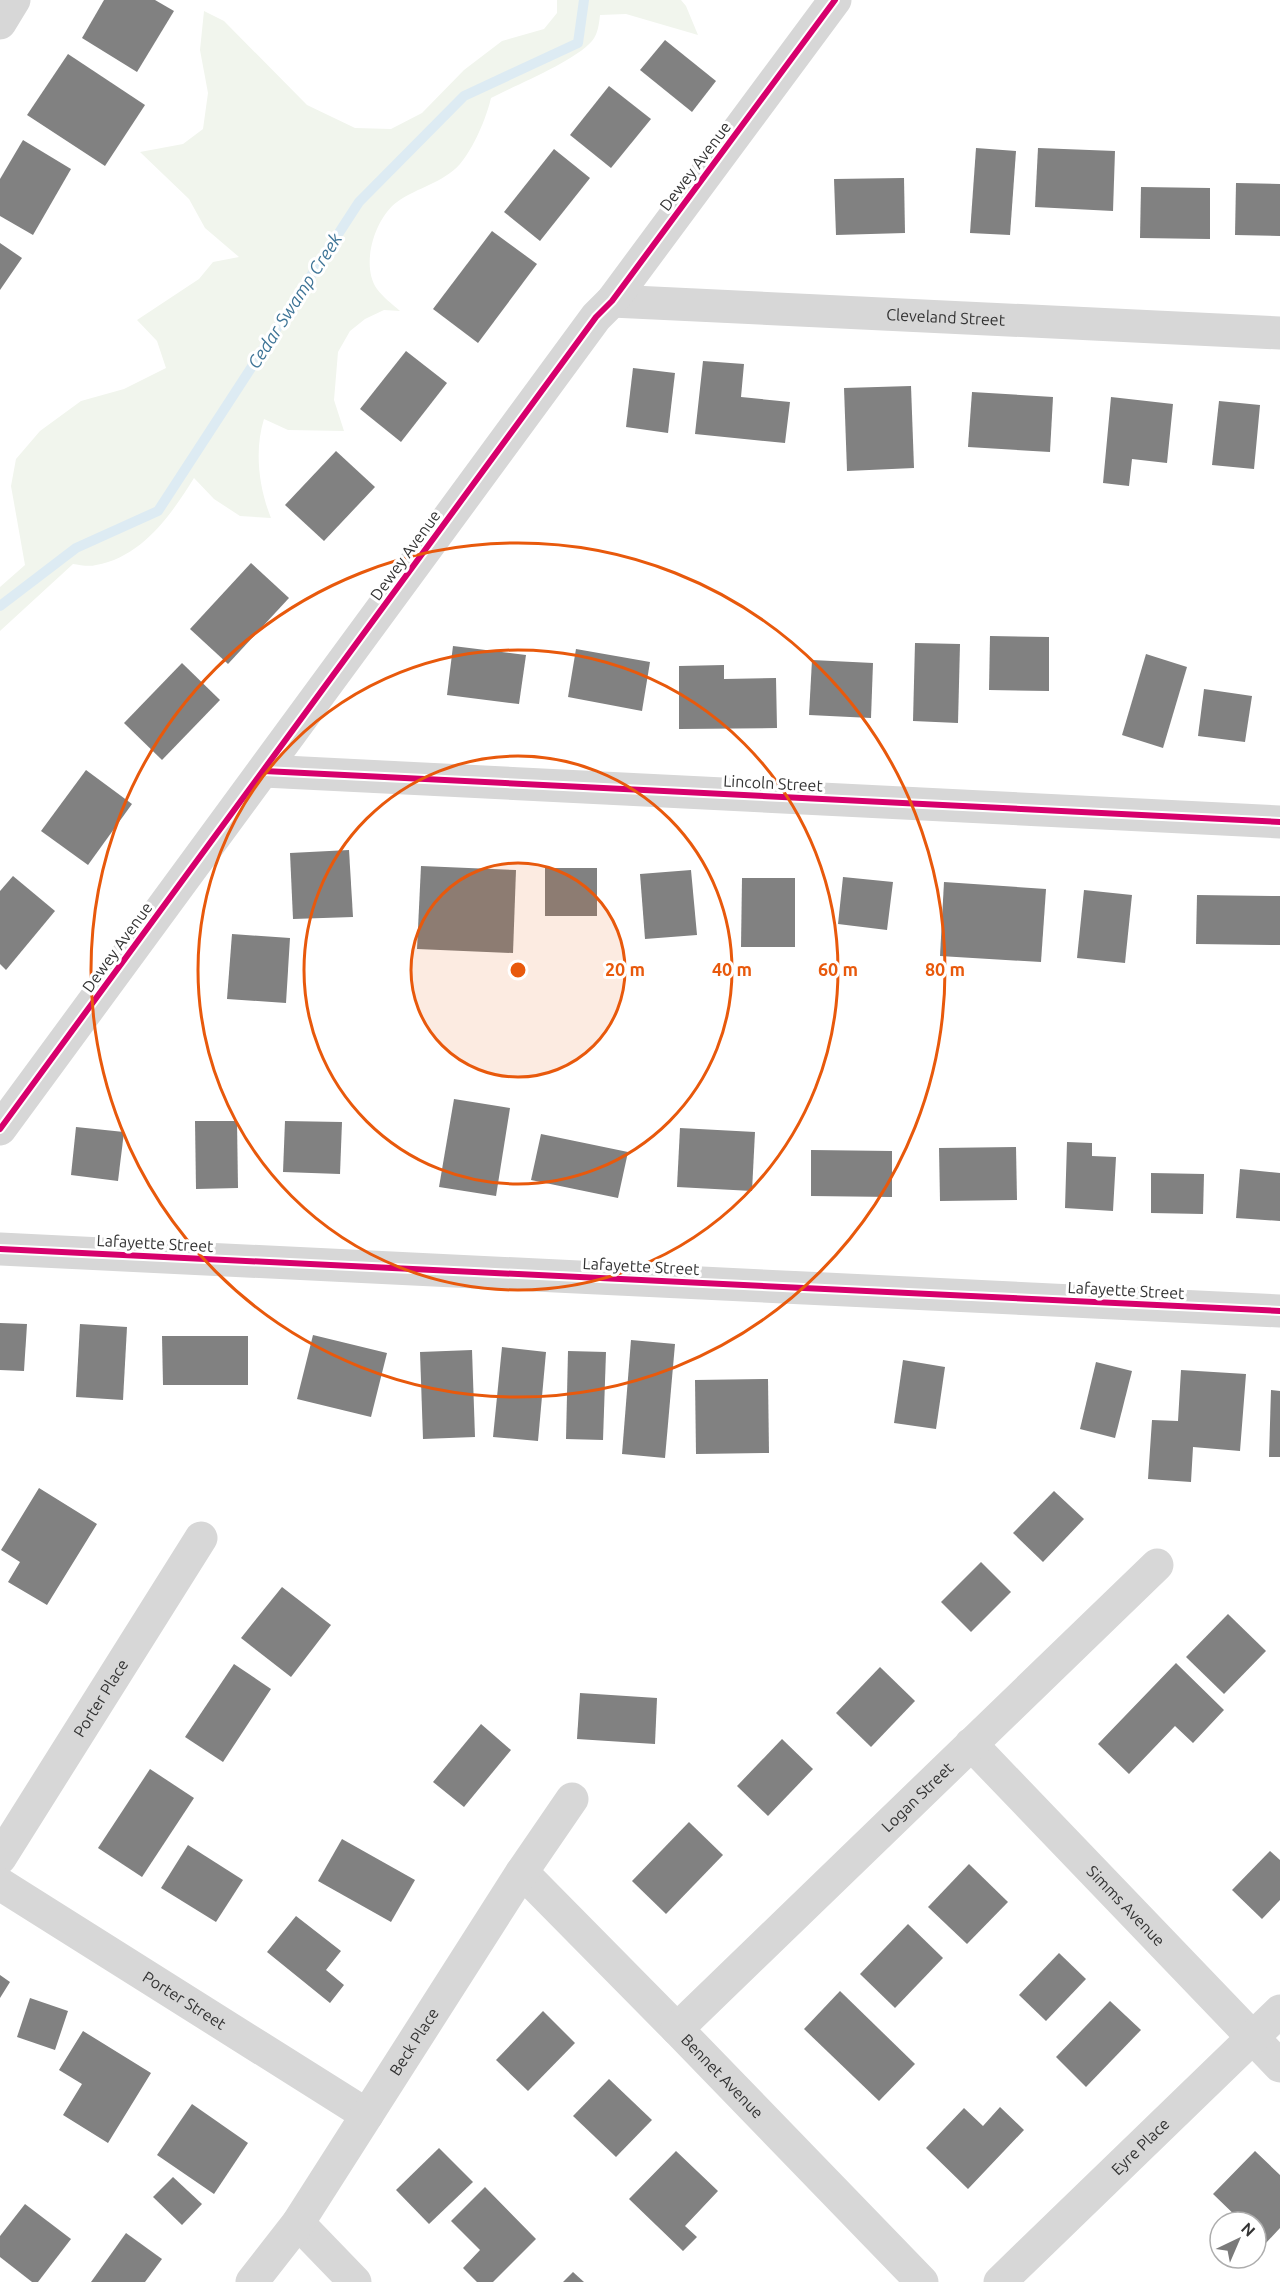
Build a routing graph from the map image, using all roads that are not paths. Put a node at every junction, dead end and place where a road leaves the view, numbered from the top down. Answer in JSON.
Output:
{"nodes":[{"id":1,"x":14,"y":0,"type":"edge"},
{"id":2,"x":835,"y":0,"type":"edge"},
{"id":3,"x":0,"y":23,"type":"edge"},
{"id":4,"x":612,"y":301,"type":"junction"},
{"id":5,"x":1280,"y":333,"type":"edge"},
{"id":6,"x":264,"y":771,"type":"junction"},
{"id":7,"x":1280,"y":822,"type":"edge"},
{"id":8,"x":0,"y":1129,"type":"edge"},
{"id":9,"x":0,"y":1249,"type":"edge"},
{"id":10,"x":1280,"y":1311,"type":"edge"},
{"id":11,"x":201,"y":1538,"type":"dead end"},
{"id":12,"x":1157,"y":1565,"type":"dead end"},
{"id":13,"x":971,"y":1744,"type":"junction"},
{"id":14,"x":572,"y":1799,"type":"dead end"},
{"id":15,"x":0,"y":1858,"type":"edge"},
{"id":16,"x":522,"y":1872,"type":"junction"},
{"id":17,"x":0,"y":1884,"type":"edge"},
{"id":18,"x":1280,"y":2011,"type":"edge"},
{"id":19,"x":677,"y":2029,"type":"junction"},
{"id":20,"x":1253,"y":2038,"type":"junction"},
{"id":21,"x":1280,"y":2066,"type":"edge"},
{"id":22,"x":367,"y":2115,"type":"junction"},
{"id":23,"x":298,"y":2223,"type":"junction"},
{"id":24,"x":252,"y":2282,"type":"edge"},
{"id":25,"x":356,"y":2282,"type":"edge"},
{"id":26,"x":922,"y":2282,"type":"edge"},
{"id":27,"x":1000,"y":2282,"type":"edge"}],
"edges":[{"from":1,"to":3,"type":"street"},
{"from":2,"to":4,"type":"street","name":"Dewey Avenue"},
{"from":4,"to":5,"type":"street","name":"Cleveland Street"},
{"from":4,"to":6,"type":"street","name":"Dewey Avenue"},
{"from":6,"to":7,"type":"street","name":"Lincoln Street"},
{"from":6,"to":8,"type":"street","name":"Dewey Avenue"},
{"from":9,"to":10,"type":"street","name":"Lafayette Street"},
{"from":11,"to":15,"type":"street","name":"Porter Place"},
{"from":12,"to":13,"type":"street","name":"Logan Street"},
{"from":13,"to":19,"type":"street","name":"Logan Street"},
{"from":13,"to":20,"type":"street","name":"Simms Avenue"},
{"from":14,"to":16,"type":"street","name":"Beck Place"},
{"from":16,"to":19,"type":"street","name":"Bennet Avenue"},
{"from":16,"to":22,"type":"street","name":"Beck Place"},
{"from":17,"to":22,"type":"street","name":"Porter Street"},
{"from":18,"to":20,"type":"street","name":"Eyre Place"},
{"from":19,"to":26,"type":"street","name":"Bennet Avenue"},
{"from":20,"to":21,"type":"street","name":"Simms Avenue"},
{"from":20,"to":27,"type":"street","name":"Eyre Place"},
{"from":22,"to":23,"type":"street","name":"Beck Place"},
{"from":23,"to":24,"type":"street","name":"Beck Place"},
{"from":23,"to":25,"type":"street"}]}
